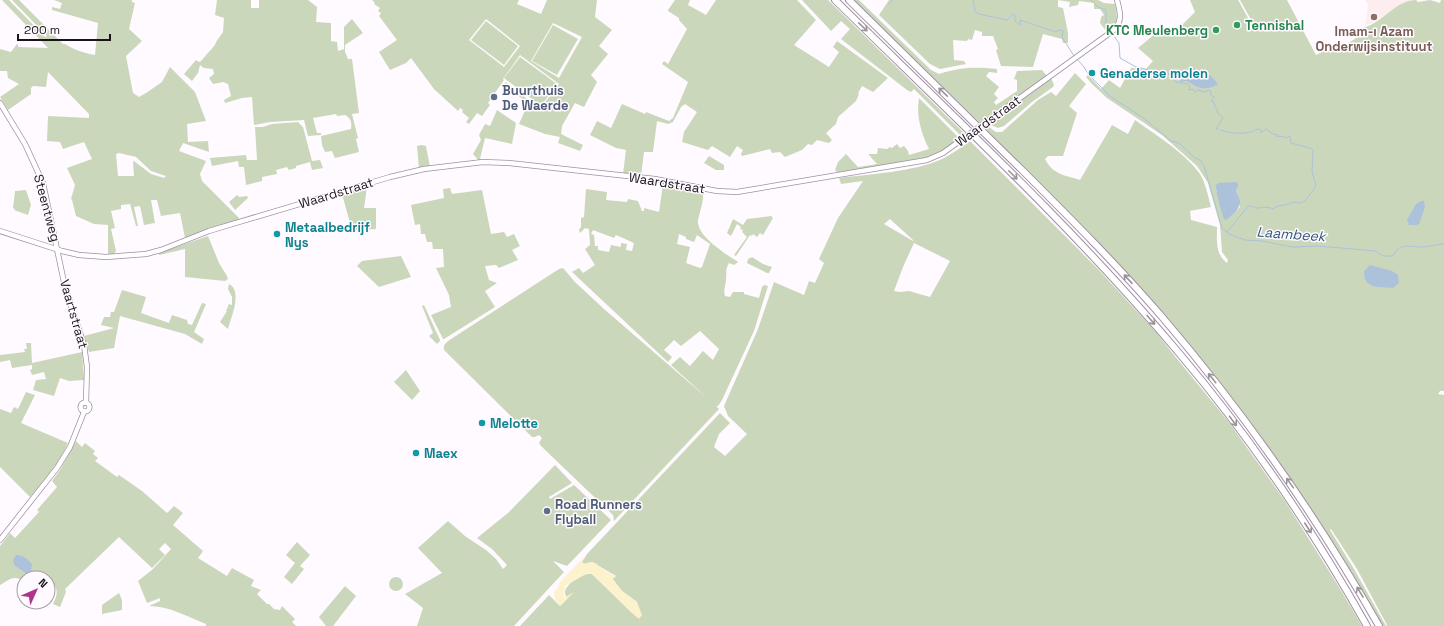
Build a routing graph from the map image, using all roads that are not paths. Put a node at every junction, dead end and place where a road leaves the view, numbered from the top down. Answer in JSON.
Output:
{"nodes":[{"id":1,"x":835,"y":0,"type":"edge"},
{"id":2,"x":849,"y":0,"type":"edge"},
{"id":3,"x":1117,"y":0,"type":"edge"},
{"id":4,"x":0,"y":103,"type":"edge"},
{"id":5,"x":0,"y":232,"type":"edge"},
{"id":6,"x":58,"y":250,"type":"junction"},
{"id":7,"x":0,"y":540,"type":"edge"},
{"id":8,"x":1368,"y":626,"type":"edge"},
{"id":9,"x":1379,"y":626,"type":"edge"}],
"edges":[{"from":1,"to":8,"type":"highway","one_way":true},
{"from":9,"to":2,"type":"highway","one_way":true},
{"from":3,"to":6,"type":"street","name":"Waardstraat","bridge":true},
{"from":4,"to":6,"type":"street","name":"Steentweg"},
{"from":5,"to":6,"type":"street","name":"Waardstraat"},
{"from":6,"to":7,"type":"street","name":"Vaartstraat"}]}
